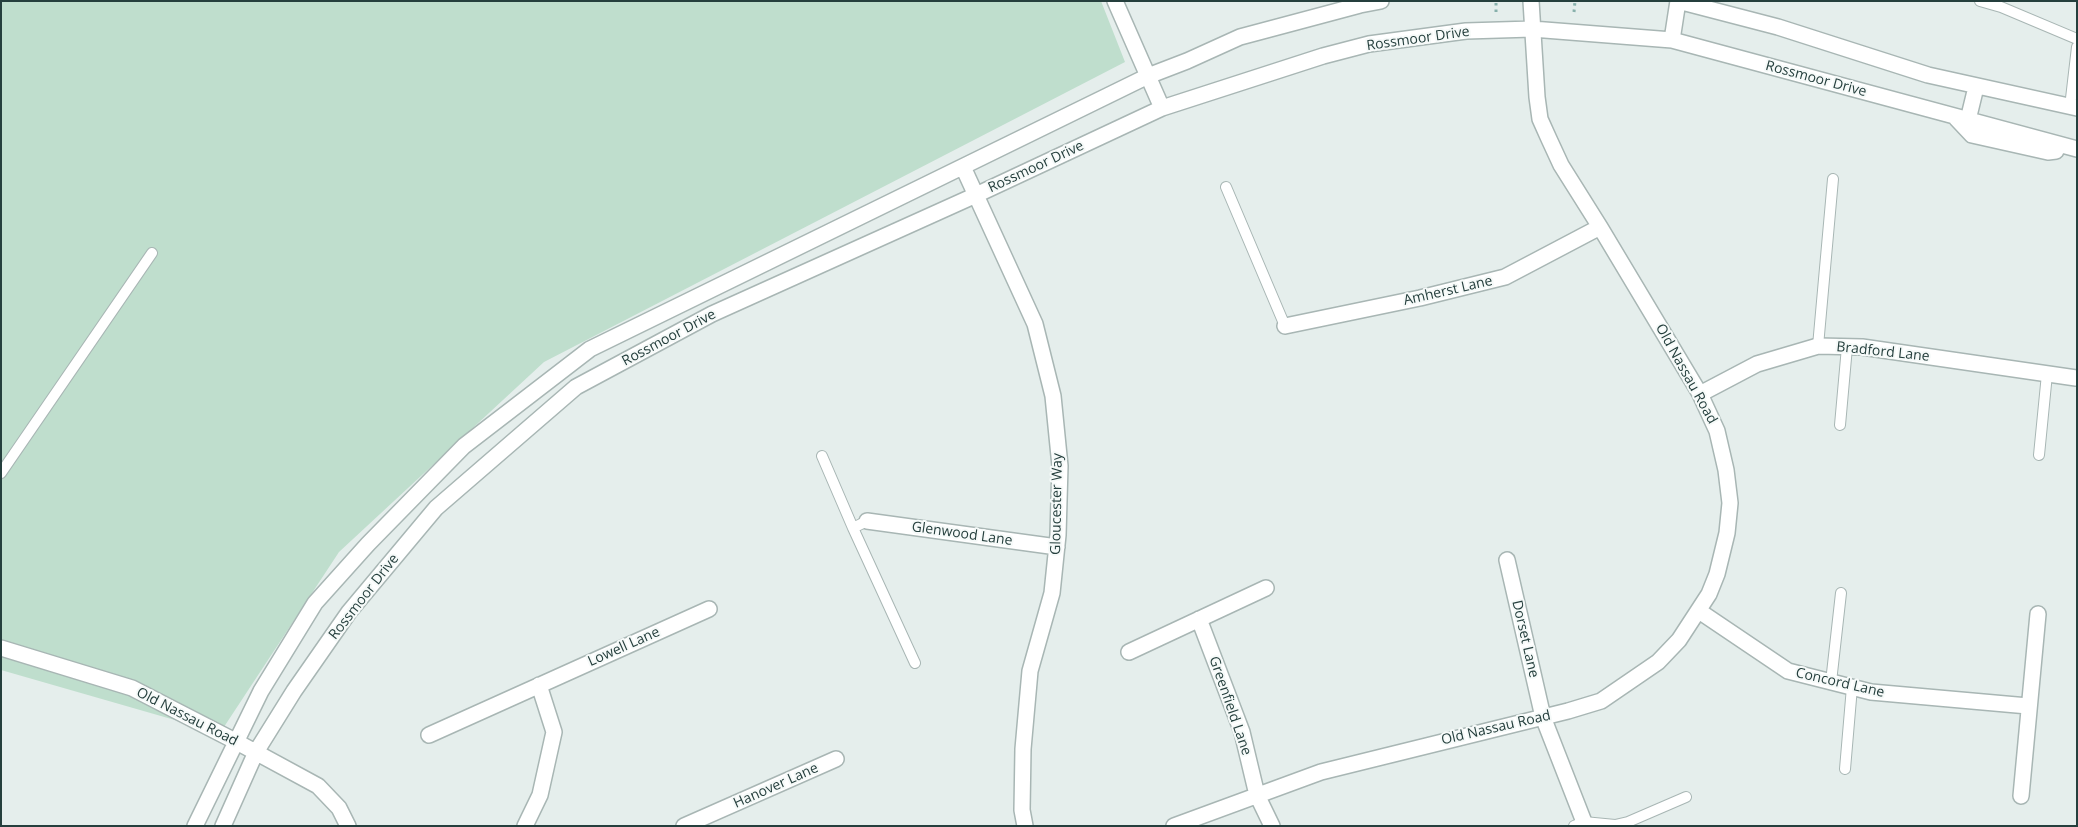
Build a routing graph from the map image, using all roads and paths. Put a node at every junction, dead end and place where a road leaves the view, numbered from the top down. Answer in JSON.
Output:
{"nodes":[{"id":1,"x":1115,"y":1,"type":"edge"},
{"id":2,"x":1381,"y":1,"type":"edge"},
{"id":3,"x":1496,"y":1,"type":"edge"},
{"id":4,"x":1531,"y":1,"type":"edge"},
{"id":5,"x":1574,"y":1,"type":"edge"},
{"id":6,"x":1678,"y":1,"type":"edge"},
{"id":7,"x":1980,"y":1,"type":"edge"},
{"id":8,"x":1996,"y":4,"type":"edge"},
{"id":9,"x":1496,"y":12,"type":"dead end"},
{"id":10,"x":1574,"y":12,"type":"dead end"},
{"id":11,"x":1532,"y":29,"type":"junction"},
{"id":12,"x":2077,"y":39,"type":"edge"},
{"id":13,"x":1672,"y":40,"type":"junction"},
{"id":14,"x":2077,"y":47,"type":"edge"},
{"id":15,"x":1148,"y":76,"type":"junction"},
{"id":16,"x":1976,"y":87,"type":"junction"},
{"id":17,"x":1162,"y":108,"type":"junction"},
{"id":18,"x":2073,"y":108,"type":"edge"},
{"id":19,"x":1961,"y":119,"type":"junction"},
{"id":20,"x":2077,"y":150,"type":"edge"},
{"id":21,"x":962,"y":167,"type":"junction"},
{"id":22,"x":1834,"y":179,"type":"dead end"},
{"id":23,"x":1226,"y":187,"type":"dead end"},
{"id":24,"x":976,"y":196,"type":"junction"},
{"id":25,"x":1600,"y":227,"type":"junction"},
{"id":26,"x":152,"y":253,"type":"dead end"},
{"id":27,"x":1285,"y":326,"type":"joint"},
{"id":28,"x":1818,"y":346,"type":"junction"},
{"id":29,"x":1847,"y":347,"type":"junction"},
{"id":30,"x":2076,"y":373,"type":"edge"},
{"id":31,"x":2048,"y":374,"type":"junction"},
{"id":32,"x":1700,"y":394,"type":"junction"},
{"id":33,"x":1840,"y":425,"type":"dead end"},
{"id":34,"x":2039,"y":455,"type":"dead end"},
{"id":35,"x":822,"y":456,"type":"dead end"},
{"id":36,"x":1,"y":474,"type":"edge"},
{"id":37,"x":867,"y":520,"type":"joint"},
{"id":38,"x":853,"y":528,"type":"junction"},
{"id":39,"x":1057,"y":547,"type":"junction"},
{"id":40,"x":1507,"y":560,"type":"dead end"},
{"id":41,"x":1266,"y":588,"type":"dead end"},
{"id":42,"x":1841,"y":593,"type":"dead end"},
{"id":43,"x":709,"y":609,"type":"dead end"},
{"id":44,"x":1699,"y":611,"type":"junction"},
{"id":45,"x":2038,"y":614,"type":"dead end"},
{"id":46,"x":1199,"y":619,"type":"junction"},
{"id":47,"x":1,"y":648,"type":"edge"},
{"id":48,"x":1129,"y":652,"type":"dead end"},
{"id":49,"x":915,"y":663,"type":"dead end"},
{"id":50,"x":1832,"y":682,"type":"junction"},
{"id":51,"x":539,"y":685,"type":"junction"},
{"id":52,"x":1852,"y":687,"type":"junction"},
{"id":53,"x":2028,"y":706,"type":"junction"},
{"id":54,"x":1543,"y":717,"type":"junction"},
{"id":55,"x":429,"y":735,"type":"dead end"},
{"id":56,"x":235,"y":741,"type":"junction"},
{"id":57,"x":256,"y":752,"type":"junction"},
{"id":58,"x":836,"y":759,"type":"dead end"},
{"id":59,"x":1845,"y":769,"type":"dead end"},
{"id":60,"x":1258,"y":794,"type":"junction"},
{"id":61,"x":2021,"y":796,"type":"dead end"},
{"id":62,"x":1686,"y":797,"type":"dead end"},
{"id":63,"x":718,"y":819,"type":"edge"},
{"id":64,"x":1579,"y":824,"type":"edge"},
{"id":65,"x":195,"y":826,"type":"edge"},
{"id":66,"x":223,"y":826,"type":"edge"},
{"id":67,"x":348,"y":826,"type":"edge"},
{"id":68,"x":525,"y":826,"type":"edge"},
{"id":69,"x":684,"y":826,"type":"edge"},
{"id":70,"x":1025,"y":826,"type":"edge"},
{"id":71,"x":1174,"y":826,"type":"edge"},
{"id":72,"x":1272,"y":826,"type":"edge"}],
"edges":[{"from":1,"to":15,"type":"street"},
{"from":2,"to":15,"type":"street","name":"Rossmoor Drive"},
{"from":3,"to":9,"type":"path"},
{"from":4,"to":11,"type":"street","name":"Old Nassau Road"},
{"from":5,"to":10,"type":"path"},
{"from":6,"to":13,"type":"street"},
{"from":6,"to":16,"type":"street"},
{"from":7,"to":8,"type":"lane"},
{"from":8,"to":12,"type":"lane"},
{"from":11,"to":13,"type":"street","name":"Rossmoor Drive"},
{"from":11,"to":17,"type":"street","name":"Rossmoor Drive"},
{"from":11,"to":25,"type":"street","name":"Old Nassau Road"},
{"from":13,"to":19,"type":"street","name":"Rossmoor Drive"},
{"from":14,"to":18,"type":"lane"},
{"from":15,"to":17,"type":"street"},
{"from":15,"to":21,"type":"street","name":"Rossmoor Drive"},
{"from":16,"to":18,"type":"street"},
{"from":16,"to":19,"type":"street"},
{"from":17,"to":24,"type":"street","name":"Rossmoor Drive"},
{"from":19,"to":20,"type":"street","name":"Rossmoor Drive"},
{"from":21,"to":24,"type":"street","name":"Gloucester Way"},
{"from":21,"to":56,"type":"street","name":"Rossmoor Drive"},
{"from":22,"to":28,"type":"lane"},
{"from":23,"to":27,"type":"lane"},
{"from":24,"to":39,"type":"street","name":"Gloucester Way"},
{"from":24,"to":57,"type":"street","name":"Rossmoor Drive"},
{"from":25,"to":27,"type":"street","name":"Amherst Lane"},
{"from":25,"to":32,"type":"street","name":"Old Nassau Road"},
{"from":26,"to":36,"type":"lane"},
{"from":28,"to":29,"type":"street","name":"Bradford Lane"},
{"from":28,"to":32,"type":"street","name":"Bradford Lane"},
{"from":29,"to":31,"type":"street","name":"Bradford Lane"},
{"from":29,"to":33,"type":"lane"},
{"from":30,"to":31,"type":"street","name":"Bradford Lane"},
{"from":31,"to":34,"type":"lane"},
{"from":32,"to":44,"type":"street","name":"Old Nassau Road"},
{"from":35,"to":38,"type":"lane"},
{"from":37,"to":38,"type":"lane"},
{"from":37,"to":39,"type":"street","name":"Glenwood Lane"},
{"from":38,"to":49,"type":"lane"},
{"from":39,"to":70,"type":"street","name":"Gloucester Way"},
{"from":40,"to":54,"type":"street","name":"Dorset Lane"},
{"from":41,"to":46,"type":"street"},
{"from":42,"to":50,"type":"lane"},
{"from":43,"to":51,"type":"street","name":"Lowell Lane"},
{"from":44,"to":50,"type":"street","name":"Concord Lane"},
{"from":44,"to":54,"type":"street","name":"Old Nassau Road"},
{"from":45,"to":53,"type":"street"},
{"from":46,"to":48,"type":"street"},
{"from":46,"to":60,"type":"street","name":"Greenfield Lane"},
{"from":47,"to":56,"type":"street","name":"Old Nassau Road"},
{"from":50,"to":52,"type":"street","name":"Concord Lane"},
{"from":51,"to":55,"type":"street","name":"Lowell Lane"},
{"from":51,"to":68,"type":"street"},
{"from":52,"to":53,"type":"street","name":"Concord Lane"},
{"from":52,"to":59,"type":"lane"},
{"from":53,"to":61,"type":"street"},
{"from":54,"to":60,"type":"street","name":"Old Nassau Road"},
{"from":54,"to":64,"type":"street","name":"Dorset Lane"},
{"from":56,"to":57,"type":"street","name":"Old Nassau Road"},
{"from":56,"to":65,"type":"street","name":"Rossmoor Drive"},
{"from":57,"to":66,"type":"street","name":"Rossmoor Drive"},
{"from":57,"to":67,"type":"street","name":"Old Nassau Road"},
{"from":58,"to":63,"type":"street","name":"Hanover Lane"},
{"from":60,"to":71,"type":"street","name":"Old Nassau Road"},
{"from":60,"to":72,"type":"street","name":"Greenfield Lane"},
{"from":62,"to":64,"type":"lane"},
{"from":63,"to":69,"type":"street","name":"Hanover Lane"}]}
